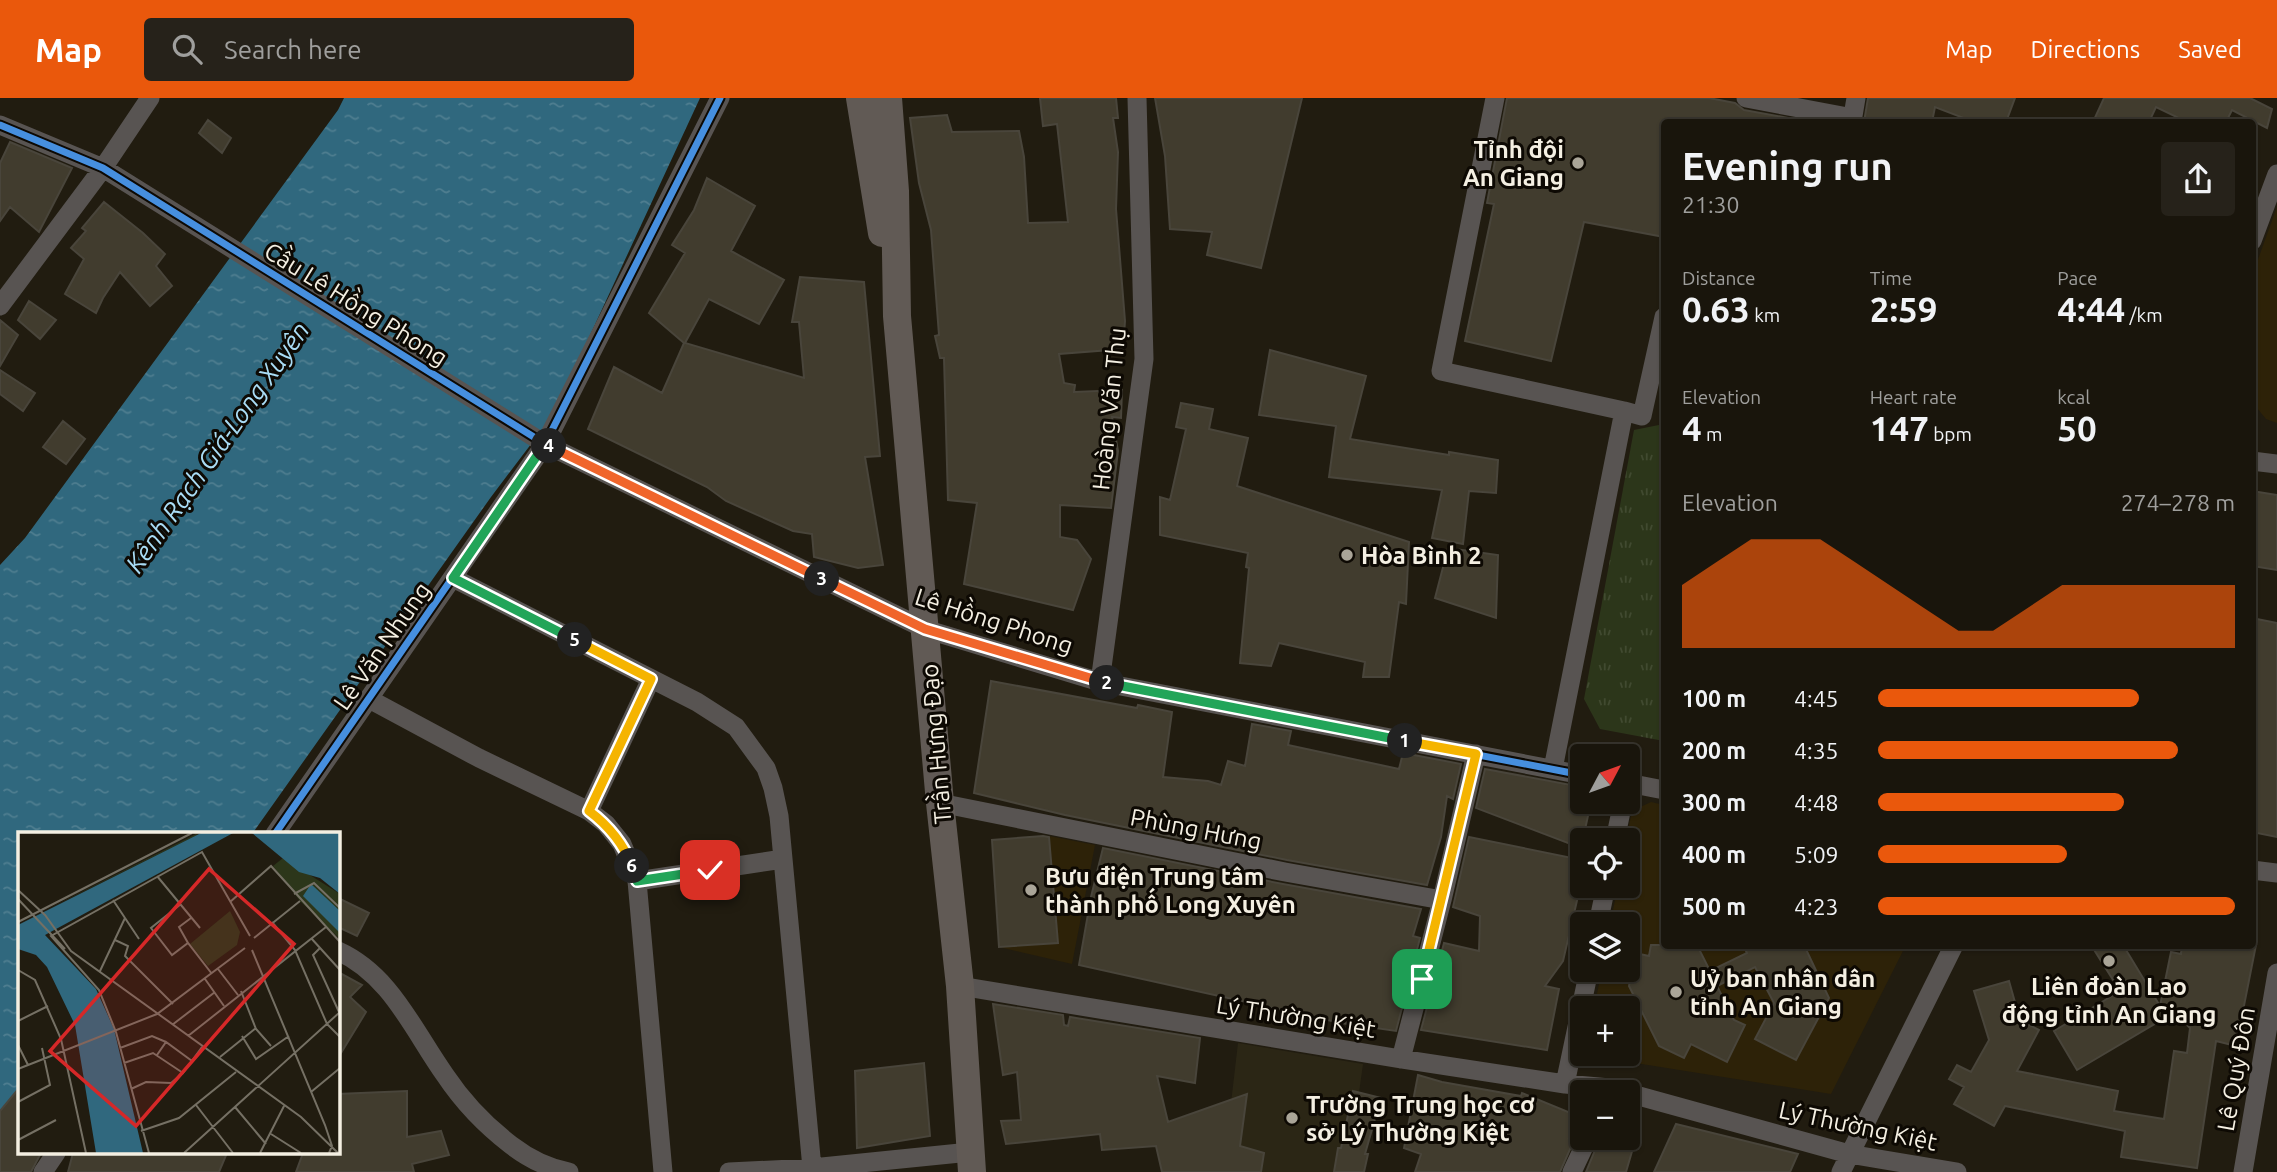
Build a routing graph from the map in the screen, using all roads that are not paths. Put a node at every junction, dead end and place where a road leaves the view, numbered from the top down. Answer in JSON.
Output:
{"nodes":[{"id":1,"x":150,"y":98,"type":"edge"},
{"id":2,"x":720,"y":98,"type":"edge"},
{"id":3,"x":860,"y":98,"type":"edge"},
{"id":4,"x":888,"y":98,"type":"edge"},
{"id":5,"x":1138,"y":98,"type":"edge"},
{"id":6,"x":1495,"y":98,"type":"edge"},
{"id":7,"x":1746,"y":98,"type":"edge"},
{"id":8,"x":1856,"y":98,"type":"edge"},
{"id":9,"x":1847,"y":119,"type":"edge"},
{"id":10,"x":1852,"y":119,"type":"edge"},
{"id":11,"x":0,"y":125,"type":"edge"},
{"id":12,"x":103,"y":168,"type":"junction"},
{"id":13,"x":2277,"y":174,"type":"edge"},
{"id":14,"x":2256,"y":230,"type":"edge"},
{"id":15,"x":0,"y":306,"type":"edge"},
{"id":16,"x":897,"y":316,"type":"junction"},
{"id":17,"x":1661,"y":330,"type":"edge"},
{"id":18,"x":1623,"y":411,"type":"junction"},
{"id":19,"x":538,"y":440,"type":"junction"},
{"id":20,"x":2256,"y":461,"type":"edge"},
{"id":21,"x":2277,"y":464,"type":"edge"},
{"id":22,"x":453,"y":578,"type":"junction"},
{"id":23,"x":925,"y":629,"type":"junction"},
{"id":24,"x":651,"y":679,"type":"junction"},
{"id":25,"x":1100,"y":682,"type":"junction"},
{"id":26,"x":369,"y":699,"type":"junction"},
{"id":27,"x":1476,"y":754,"type":"junction"},
{"id":28,"x":1553,"y":769,"type":"junction"},
{"id":29,"x":1570,"y":773,"type":"edge"},
{"id":30,"x":1640,"y":785,"type":"edge"},
{"id":31,"x":1661,"y":789,"type":"edge"},
{"id":32,"x":940,"y":803,"type":"junction"},
{"id":33,"x":589,"y":811,"type":"junction"},
{"id":34,"x":276,"y":832,"type":"edge"},
{"id":35,"x":783,"y":859,"type":"junction"},
{"id":36,"x":2256,"y":870,"type":"edge"},
{"id":37,"x":2277,"y":873,"type":"edge"},
{"id":38,"x":637,"y":881,"type":"junction"},
{"id":39,"x":1442,"y":900,"type":"junction"},
{"id":40,"x":1952,"y":949,"type":"edge"},
{"id":41,"x":340,"y":952,"type":"edge"},
{"id":42,"x":2277,"y":974,"type":"edge"},
{"id":43,"x":1586,"y":982,"type":"edge"},
{"id":44,"x":960,"y":986,"type":"junction"},
{"id":45,"x":1401,"y":1059,"type":"junction"},
{"id":46,"x":1565,"y":1084,"type":"junction"},
{"id":47,"x":1570,"y":1085,"type":"edge"},
{"id":48,"x":1640,"y":1097,"type":"edge"},
{"id":49,"x":1582,"y":1150,"type":"edge"},
{"id":50,"x":55,"y":1154,"type":"edge"},
{"id":51,"x":1849,"y":1154,"type":"junction"},
{"id":52,"x":971,"y":1162,"type":"edge"},
{"id":53,"x":811,"y":1168,"type":"junction"},
{"id":54,"x":43,"y":1172,"type":"edge"},
{"id":55,"x":569,"y":1172,"type":"edge"},
{"id":56,"x":663,"y":1172,"type":"edge"},
{"id":57,"x":729,"y":1172,"type":"edge"},
{"id":58,"x":1572,"y":1172,"type":"edge"},
{"id":59,"x":1841,"y":1172,"type":"edge"},
{"id":60,"x":1957,"y":1172,"type":"edge"},
{"id":61,"x":2243,"y":1172,"type":"edge"}],
"edges":[{"from":1,"to":12,"type":"street"},
{"from":2,"to":19,"type":"street","name":"Lê Văn Nhung"},
{"from":3,"to":16,"type":"highway","name":"Trần Hưng Đạo"},
{"from":4,"to":16,"type":"highway","name":"Trần Hưng Đạo"},
{"from":5,"to":25,"type":"street","name":"Hoàng Văn Thụ"},
{"from":6,"to":18,"type":"street"},
{"from":7,"to":9,"type":"street"},
{"from":8,"to":10,"type":"street"},
{"from":11,"to":12,"type":"street","name":"Cầu Lê Hồng Phong"},
{"from":12,"to":15,"type":"street"},
{"from":12,"to":19,"type":"street","name":"Cầu Lê Hồng Phong"},
{"from":13,"to":14,"type":"street"},
{"from":16,"to":23,"type":"highway","name":"Trần Hưng Đạo"},
{"from":17,"to":18,"type":"street"},
{"from":18,"to":28,"type":"street"},
{"from":19,"to":22,"type":"street","name":"Lê Văn Nhung"},
{"from":19,"to":23,"type":"street","name":"Lê Hồng Phong"},
{"from":20,"to":21,"type":"street"},
{"from":22,"to":24,"type":"street"},
{"from":22,"to":26,"type":"street","name":"Lê Văn Nhung"},
{"from":23,"to":25,"type":"street","name":"Lê Hồng Phong"},
{"from":23,"to":32,"type":"highway","name":"Trần Hưng Đạo"},
{"from":24,"to":33,"type":"street"},
{"from":24,"to":35,"type":"street"},
{"from":25,"to":27,"type":"street","name":"Lê Hồng Phong"},
{"from":26,"to":33,"type":"street"},
{"from":26,"to":34,"type":"street","name":"Lê Văn Nhung"},
{"from":27,"to":28,"type":"street","name":"Lê Hồng Phong"},
{"from":27,"to":39,"type":"street"},
{"from":28,"to":29,"type":"street","name":"Lê Hồng Phong"},
{"from":30,"to":31,"type":"street"},
{"from":32,"to":39,"type":"street","name":"Phùng Hưng"},
{"from":32,"to":44,"type":"highway","name":"Trần Hưng Đạo"},
{"from":33,"to":38,"type":"street"},
{"from":35,"to":38,"type":"street"},
{"from":35,"to":53,"type":"street"},
{"from":36,"to":37,"type":"street"},
{"from":38,"to":56,"type":"street"},
{"from":39,"to":45,"type":"street"},
{"from":40,"to":51,"type":"street"},
{"from":41,"to":55,"type":"street"},
{"from":42,"to":61,"type":"street","name":"Lê Quý Đôn"},
{"from":43,"to":46,"type":"street"},
{"from":44,"to":45,"type":"street","name":"Lý Thường Kiệt"},
{"from":44,"to":52,"type":"highway","name":"Trần Hưng Đạo"},
{"from":45,"to":46,"type":"street","name":"Lý Thường Kiệt"},
{"from":46,"to":47,"type":"street","name":"Lý Thường Kiệt"},
{"from":48,"to":51,"type":"street","name":"Lý Thường Kiệt"},
{"from":49,"to":58,"type":"street"},
{"from":50,"to":54,"type":"street"},
{"from":51,"to":59,"type":"street"},
{"from":51,"to":60,"type":"street","name":"Lý Thường Kiệt"},
{"from":52,"to":53,"type":"street"},
{"from":53,"to":57,"type":"street"}]}
